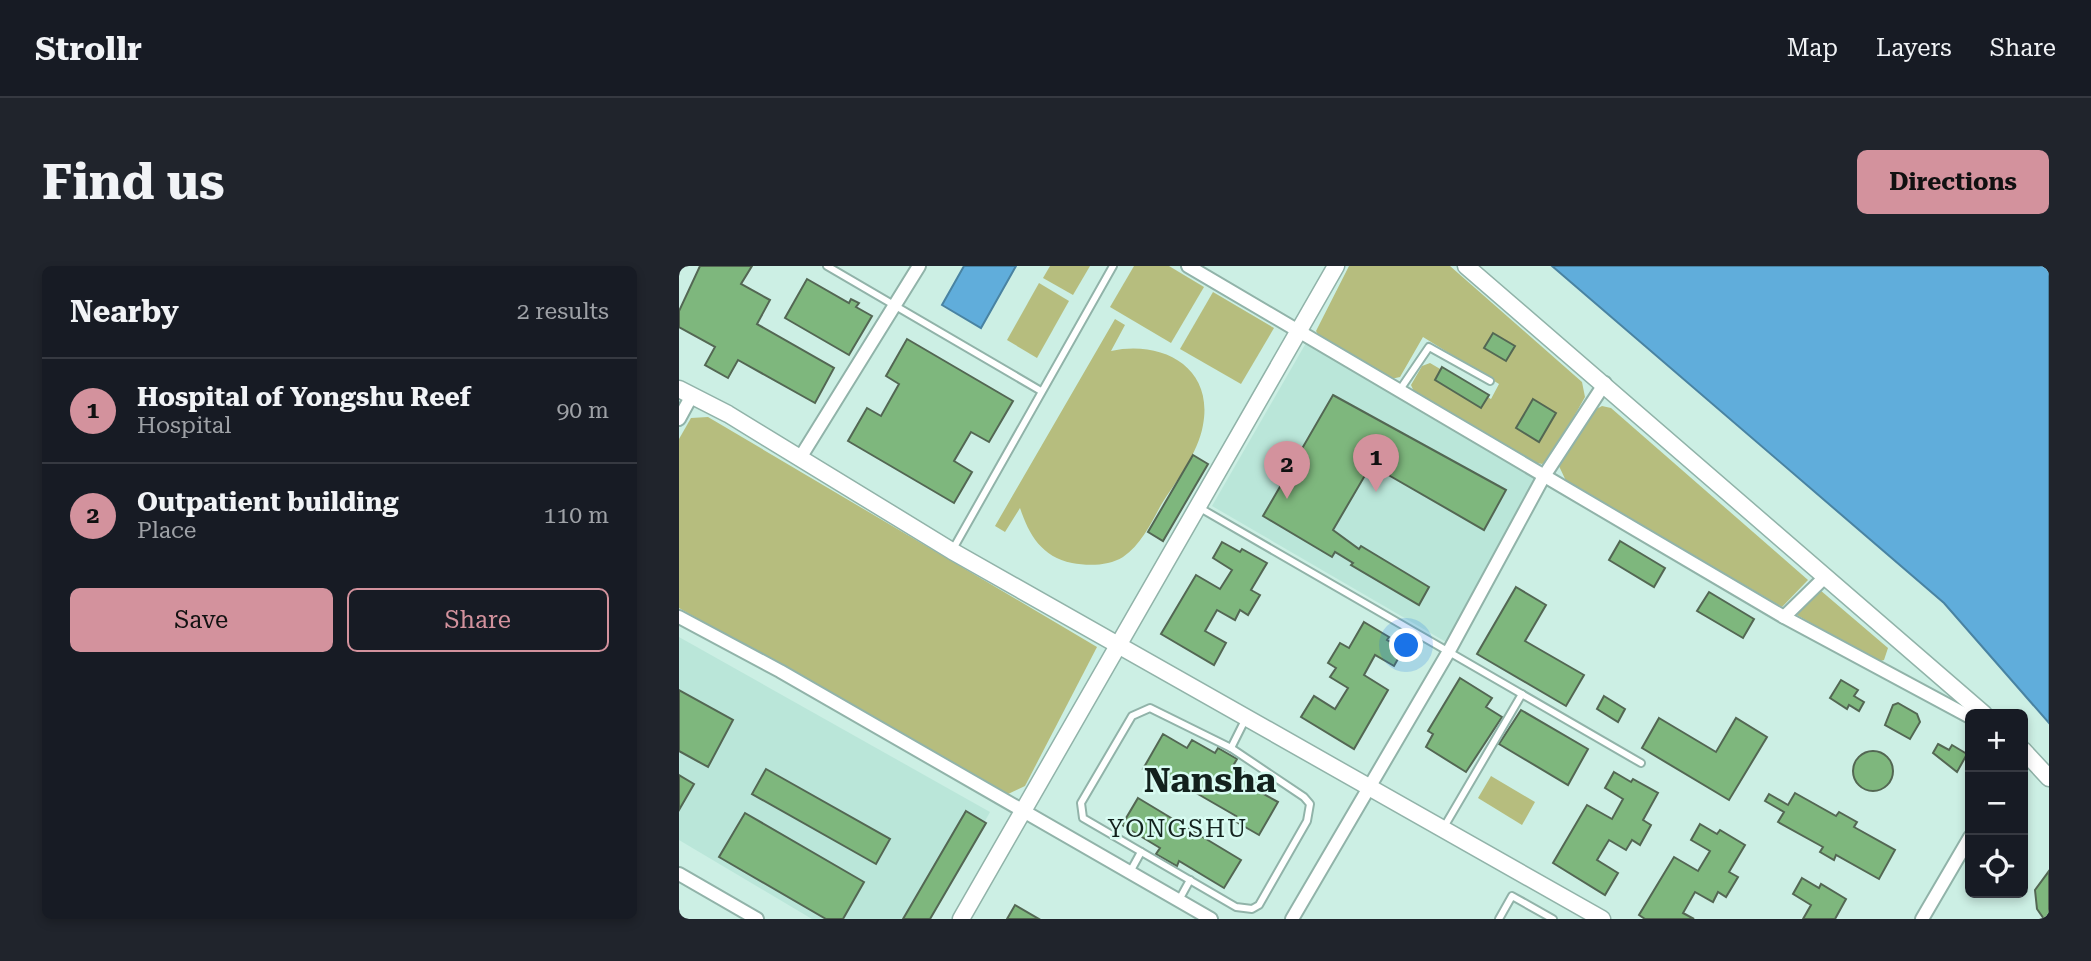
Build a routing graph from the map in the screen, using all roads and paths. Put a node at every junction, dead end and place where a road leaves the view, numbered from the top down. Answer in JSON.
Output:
{"nodes":[{"id":1,"x":827,"y":266,"type":"edge"},
{"id":2,"x":919,"y":266,"type":"edge"},
{"id":3,"x":1113,"y":266,"type":"edge"},
{"id":4,"x":1188,"y":266,"type":"edge"},
{"id":5,"x":1336,"y":266,"type":"edge"},
{"id":6,"x":1466,"y":266,"type":"edge"},
{"id":7,"x":895,"y":306,"type":"junction"},
{"id":8,"x":1299,"y":333,"type":"junction"},
{"id":9,"x":1490,"y":382,"type":"dead end"},
{"id":10,"x":1605,"y":383,"type":"junction"},
{"id":11,"x":1041,"y":391,"type":"junction"},
{"id":12,"x":1399,"y":391,"type":"junction"},
{"id":13,"x":685,"y":393,"type":"edge"},
{"id":14,"x":679,"y":419,"type":"edge"},
{"id":15,"x":800,"y":458,"type":"junction"},
{"id":16,"x":1544,"y":476,"type":"junction"},
{"id":17,"x":1200,"y":508,"type":"junction"},
{"id":18,"x":952,"y":551,"type":"junction"},
{"id":19,"x":1826,"y":576,"type":"junction"},
{"id":20,"x":679,"y":617,"type":"edge"},
{"id":21,"x":1784,"y":617,"type":"junction"},
{"id":22,"x":1119,"y":643,"type":"junction"},
{"id":23,"x":1448,"y":651,"type":"junction"},
{"id":24,"x":1522,"y":694,"type":"junction"},
{"id":25,"x":1978,"y":709,"type":"edge"},
{"id":26,"x":1965,"y":714,"type":"edge"},
{"id":27,"x":1246,"y":718,"type":"junction"},
{"id":28,"x":1231,"y":748,"type":"junction"},
{"id":29,"x":2028,"y":755,"type":"edge"},
{"id":30,"x":1641,"y":763,"type":"dead end"},
{"id":31,"x":2049,"y":778,"type":"edge"},
{"id":32,"x":1367,"y":786,"type":"junction"},
{"id":33,"x":1024,"y":811,"type":"junction"},
{"id":34,"x":1444,"y":827,"type":"junction"},
{"id":35,"x":1965,"y":846,"type":"edge"},
{"id":36,"x":1141,"y":852,"type":"junction"},
{"id":37,"x":1130,"y":872,"type":"junction"},
{"id":38,"x":679,"y":874,"type":"edge"},
{"id":39,"x":1190,"y":880,"type":"junction"},
{"id":40,"x":1179,"y":900,"type":"junction"},
{"id":41,"x":757,"y":919,"type":"edge"},
{"id":42,"x":961,"y":919,"type":"edge"},
{"id":43,"x":1211,"y":919,"type":"edge"},
{"id":44,"x":1292,"y":919,"type":"edge"},
{"id":45,"x":1499,"y":919,"type":"edge"},
{"id":46,"x":1553,"y":919,"type":"edge"},
{"id":47,"x":1602,"y":919,"type":"edge"},
{"id":48,"x":1922,"y":919,"type":"edge"}],
"edges":[{"from":1,"to":7,"type":"lane"},
{"from":2,"to":7,"type":"street"},
{"from":3,"to":11,"type":"lane"},
{"from":4,"to":8,"type":"street"},
{"from":5,"to":8,"type":"street"},
{"from":6,"to":10,"type":"street"},
{"from":7,"to":11,"type":"lane"},
{"from":7,"to":15,"type":"street"},
{"from":8,"to":12,"type":"street"},
{"from":8,"to":17,"type":"street"},
{"from":9,"to":12,"type":"lane"},
{"from":10,"to":16,"type":"street"},
{"from":10,"to":19,"type":"street"},
{"from":11,"to":18,"type":"lane"},
{"from":12,"to":16,"type":"street"},
{"from":13,"to":14,"type":"street"},
{"from":13,"to":15,"type":"street"},
{"from":15,"to":18,"type":"street"},
{"from":16,"to":21,"type":"street"},
{"from":16,"to":23,"type":"street"},
{"from":17,"to":22,"type":"street"},
{"from":17,"to":23,"type":"lane"},
{"from":18,"to":22,"type":"street"},
{"from":19,"to":21,"type":"street"},
{"from":19,"to":25,"type":"street"},
{"from":20,"to":33,"type":"street"},
{"from":21,"to":26,"type":"street"},
{"from":22,"to":27,"type":"street"},
{"from":22,"to":33,"type":"street"},
{"from":23,"to":24,"type":"lane"},
{"from":23,"to":32,"type":"street"},
{"from":24,"to":30,"type":"lane"},
{"from":24,"to":34,"type":"lane"},
{"from":27,"to":28,"type":"lane"},
{"from":27,"to":32,"type":"street"},
{"from":28,"to":36,"type":"lane"},
{"from":28,"to":39,"type":"lane"},
{"from":29,"to":31,"type":"street"},
{"from":32,"to":34,"type":"street"},
{"from":32,"to":44,"type":"street"},
{"from":33,"to":37,"type":"street"},
{"from":33,"to":42,"type":"street"},
{"from":34,"to":47,"type":"street"},
{"from":35,"to":48,"type":"street"},
{"from":36,"to":37,"type":"lane"},
{"from":36,"to":39,"type":"lane"},
{"from":37,"to":40,"type":"street"},
{"from":38,"to":41,"type":"street"},
{"from":39,"to":40,"type":"lane"},
{"from":40,"to":43,"type":"street"},
{"from":45,"to":46,"type":"lane"}]}
